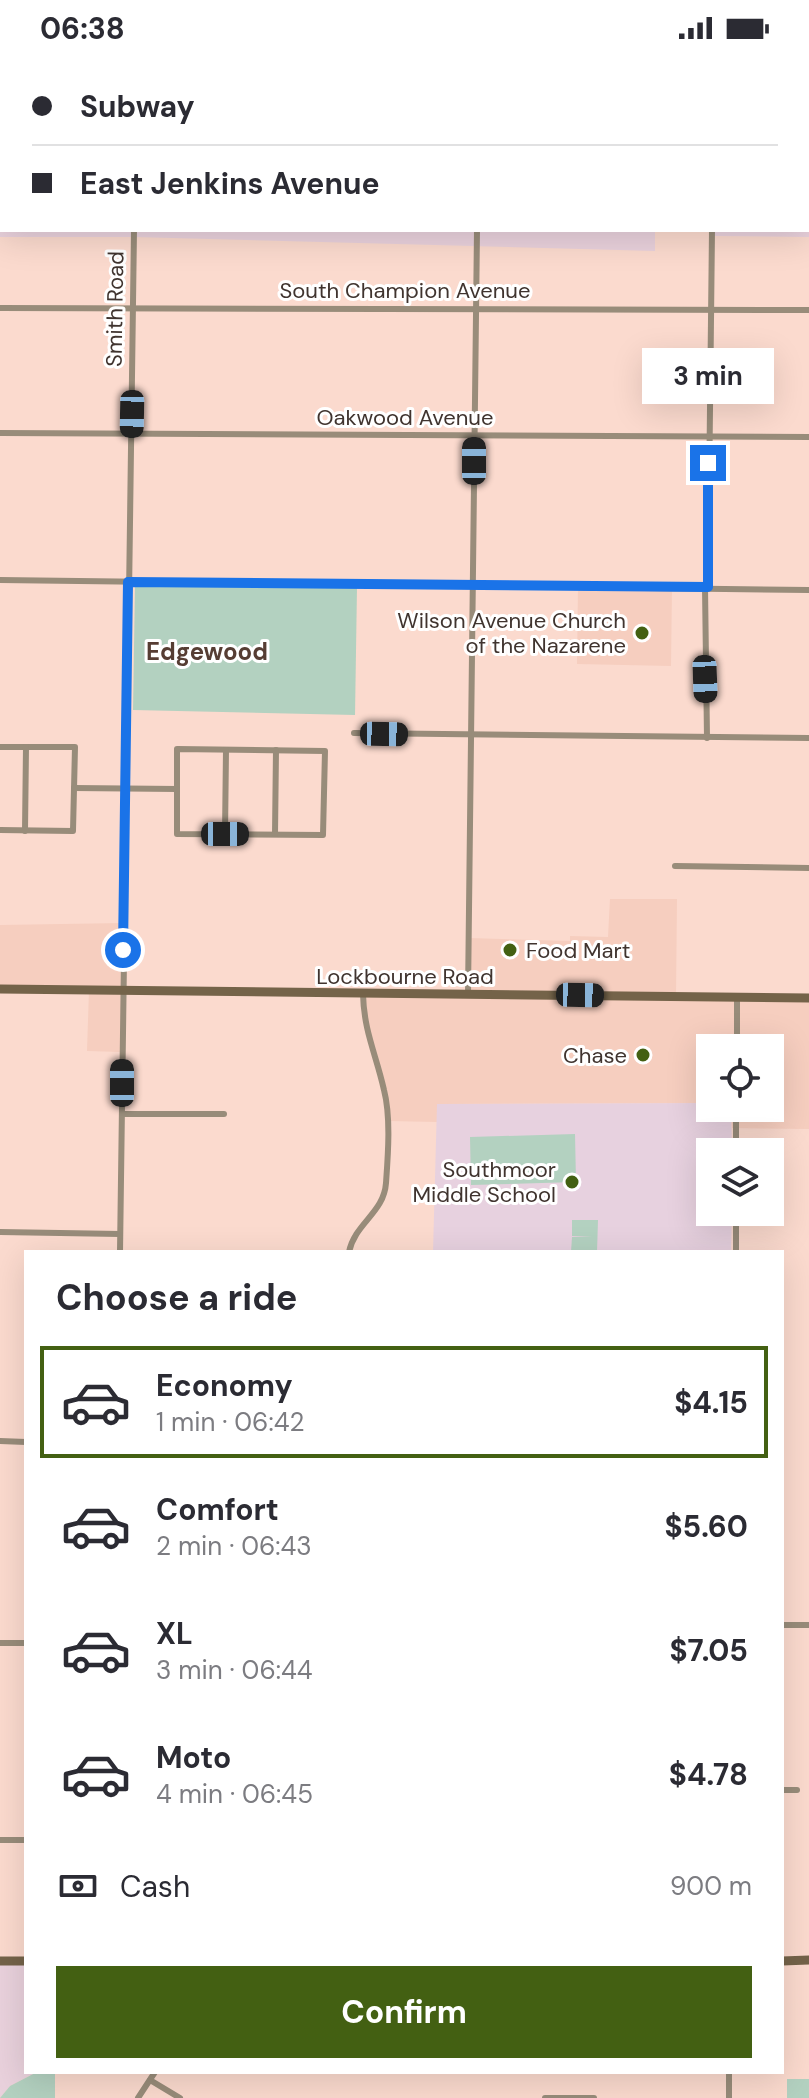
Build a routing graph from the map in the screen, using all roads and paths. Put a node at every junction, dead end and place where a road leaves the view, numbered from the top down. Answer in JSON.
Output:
{"nodes":[{"id":1,"x":134,"y":232,"type":"edge"},
{"id":2,"x":477,"y":232,"type":"edge"},
{"id":3,"x":712,"y":232,"type":"edge"},
{"id":4,"x":133,"y":307,"type":"junction"},
{"id":5,"x":0,"y":308,"type":"edge"},
{"id":6,"x":476,"y":309,"type":"junction"},
{"id":7,"x":710,"y":309,"type":"junction"},
{"id":8,"x":809,"y":310,"type":"edge"},
{"id":9,"x":0,"y":433,"type":"edge"},
{"id":10,"x":131,"y":435,"type":"junction"},
{"id":11,"x":474,"y":435,"type":"junction"},
{"id":12,"x":708,"y":437,"type":"junction"},
{"id":13,"x":809,"y":437,"type":"edge"},
{"id":14,"x":0,"y":580,"type":"edge"},
{"id":15,"x":128,"y":582,"type":"junction"},
{"id":16,"x":473,"y":585,"type":"junction"},
{"id":17,"x":706,"y":587,"type":"junction"},
{"id":18,"x":809,"y":590,"type":"edge"},
{"id":19,"x":354,"y":733,"type":"dead end"},
{"id":20,"x":471,"y":735,"type":"junction"},
{"id":21,"x":707,"y":738,"type":"junction"},
{"id":22,"x":809,"y":738,"type":"edge"},
{"id":23,"x":0,"y":747,"type":"edge"},
{"id":24,"x":26,"y":747,"type":"junction"},
{"id":25,"x":226,"y":750,"type":"junction"},
{"id":26,"x":276,"y":750,"type":"junction"},
{"id":27,"x":74,"y":788,"type":"junction"},
{"id":28,"x":126,"y":789,"type":"junction"},
{"id":29,"x":177,"y":789,"type":"junction"},
{"id":30,"x":0,"y":830,"type":"edge"},
{"id":31,"x":25,"y":831,"type":"junction"},
{"id":32,"x":225,"y":834,"type":"junction"},
{"id":33,"x":275,"y":834,"type":"junction"},
{"id":34,"x":675,"y":866,"type":"dead end"},
{"id":35,"x":809,"y":868,"type":"edge"},
{"id":36,"x":0,"y":989,"type":"edge"},
{"id":37,"x":122,"y":991,"type":"junction"},
{"id":38,"x":363,"y":994,"type":"junction"},
{"id":39,"x":468,"y":994,"type":"junction"},
{"id":40,"x":737,"y":997,"type":"junction"},
{"id":41,"x":809,"y":998,"type":"edge"},
{"id":42,"x":737,"y":1034,"type":"edge"},
{"id":43,"x":122,"y":1114,"type":"junction"},
{"id":44,"x":224,"y":1114,"type":"dead end"},
{"id":45,"x":736,"y":1226,"type":"edge"},
{"id":46,"x":0,"y":1232,"type":"edge"},
{"id":47,"x":120,"y":1234,"type":"junction"},
{"id":48,"x":120,"y":1250,"type":"edge"},
{"id":49,"x":350,"y":1250,"type":"edge"},
{"id":50,"x":736,"y":1250,"type":"edge"},
{"id":51,"x":0,"y":1441,"type":"edge"},
{"id":52,"x":24,"y":1442,"type":"edge"},
{"id":53,"x":784,"y":1625,"type":"edge"},
{"id":54,"x":809,"y":1625,"type":"edge"},
{"id":55,"x":0,"y":1643,"type":"edge"},
{"id":56,"x":24,"y":1643,"type":"edge"},
{"id":57,"x":784,"y":1790,"type":"edge"},
{"id":58,"x":797,"y":1790,"type":"dead end"},
{"id":59,"x":0,"y":1840,"type":"edge"},
{"id":60,"x":24,"y":1840,"type":"edge"},
{"id":61,"x":809,"y":1960,"type":"edge"},
{"id":62,"x":0,"y":1961,"type":"edge"},
{"id":63,"x":24,"y":1961,"type":"edge"},
{"id":64,"x":784,"y":1961,"type":"edge"},
{"id":65,"x":154,"y":2074,"type":"edge"},
{"id":66,"x":729,"y":2074,"type":"edge"},
{"id":67,"x":150,"y":2080,"type":"junction"},
{"id":68,"x":138,"y":2098,"type":"edge"},
{"id":69,"x":180,"y":2098,"type":"edge"},
{"id":70,"x":545,"y":2098,"type":"edge"},
{"id":71,"x":594,"y":2098,"type":"edge"},
{"id":72,"x":729,"y":2098,"type":"edge"}],
"edges":[{"from":1,"to":4,"type":"street","name":"Smith Road"},
{"from":2,"to":6,"type":"street"},
{"from":3,"to":7,"type":"street"},
{"from":4,"to":5,"type":"street","name":"South Champion Avenue"},
{"from":4,"to":6,"type":"street","name":"South Champion Avenue"},
{"from":4,"to":10,"type":"street","name":"Smith Road"},
{"from":6,"to":7,"type":"street","name":"South Champion Avenue"},
{"from":6,"to":11,"type":"street"},
{"from":7,"to":8,"type":"street","name":"South Champion Avenue"},
{"from":7,"to":12,"type":"street"},
{"from":9,"to":10,"type":"street","name":"Oakwood Avenue"},
{"from":10,"to":11,"type":"street","name":"Oakwood Avenue"},
{"from":10,"to":15,"type":"street","name":"Smith Road"},
{"from":11,"to":12,"type":"street","name":"Oakwood Avenue"},
{"from":11,"to":16,"type":"street"},
{"from":12,"to":13,"type":"street","name":"Oakwood Avenue"},
{"from":12,"to":17,"type":"street"},
{"from":14,"to":15,"type":"street"},
{"from":15,"to":16,"type":"street"},
{"from":15,"to":28,"type":"street","name":"Smith Road"},
{"from":16,"to":17,"type":"street"},
{"from":16,"to":20,"type":"street"},
{"from":17,"to":18,"type":"street"},
{"from":17,"to":21,"type":"street"},
{"from":19,"to":20,"type":"street"},
{"from":20,"to":21,"type":"street"},
{"from":20,"to":39,"type":"street"},
{"from":21,"to":22,"type":"street"},
{"from":23,"to":24,"type":"street"},
{"from":24,"to":27,"type":"street"},
{"from":24,"to":31,"type":"street"},
{"from":25,"to":26,"type":"street"},
{"from":25,"to":29,"type":"street"},
{"from":25,"to":32,"type":"street"},
{"from":26,"to":33,"type":"street"},
{"from":26,"to":33,"type":"street"},
{"from":27,"to":28,"type":"street"},
{"from":27,"to":31,"type":"street"},
{"from":28,"to":29,"type":"street"},
{"from":28,"to":37,"type":"street","name":"Smith Road"},
{"from":29,"to":32,"type":"street"},
{"from":30,"to":31,"type":"street"},
{"from":32,"to":33,"type":"street"},
{"from":34,"to":35,"type":"street"},
{"from":36,"to":37,"type":"main road","name":"Lockbourne Road"},
{"from":37,"to":38,"type":"main road","name":"Lockbourne Road"},
{"from":37,"to":43,"type":"street","name":"Smith Road"},
{"from":38,"to":39,"type":"main road","name":"Lockbourne Road"},
{"from":38,"to":49,"type":"street"},
{"from":39,"to":40,"type":"main road","name":"Lockbourne Road"},
{"from":40,"to":41,"type":"main road","name":"Lockbourne Road"},
{"from":40,"to":42,"type":"street"},
{"from":43,"to":44,"type":"street"},
{"from":43,"to":47,"type":"street","name":"Smith Road"},
{"from":45,"to":50,"type":"street"},
{"from":46,"to":47,"type":"street"},
{"from":47,"to":48,"type":"street","name":"Smith Road"},
{"from":51,"to":52,"type":"street"},
{"from":53,"to":54,"type":"street"},
{"from":55,"to":56,"type":"street"},
{"from":57,"to":58,"type":"street"},
{"from":59,"to":60,"type":"street"},
{"from":61,"to":64,"type":"main road"},
{"from":62,"to":63,"type":"main road"},
{"from":65,"to":67,"type":"street"},
{"from":66,"to":72,"type":"street"},
{"from":67,"to":68,"type":"street"},
{"from":67,"to":69,"type":"street"},
{"from":70,"to":71,"type":"street"}]}
